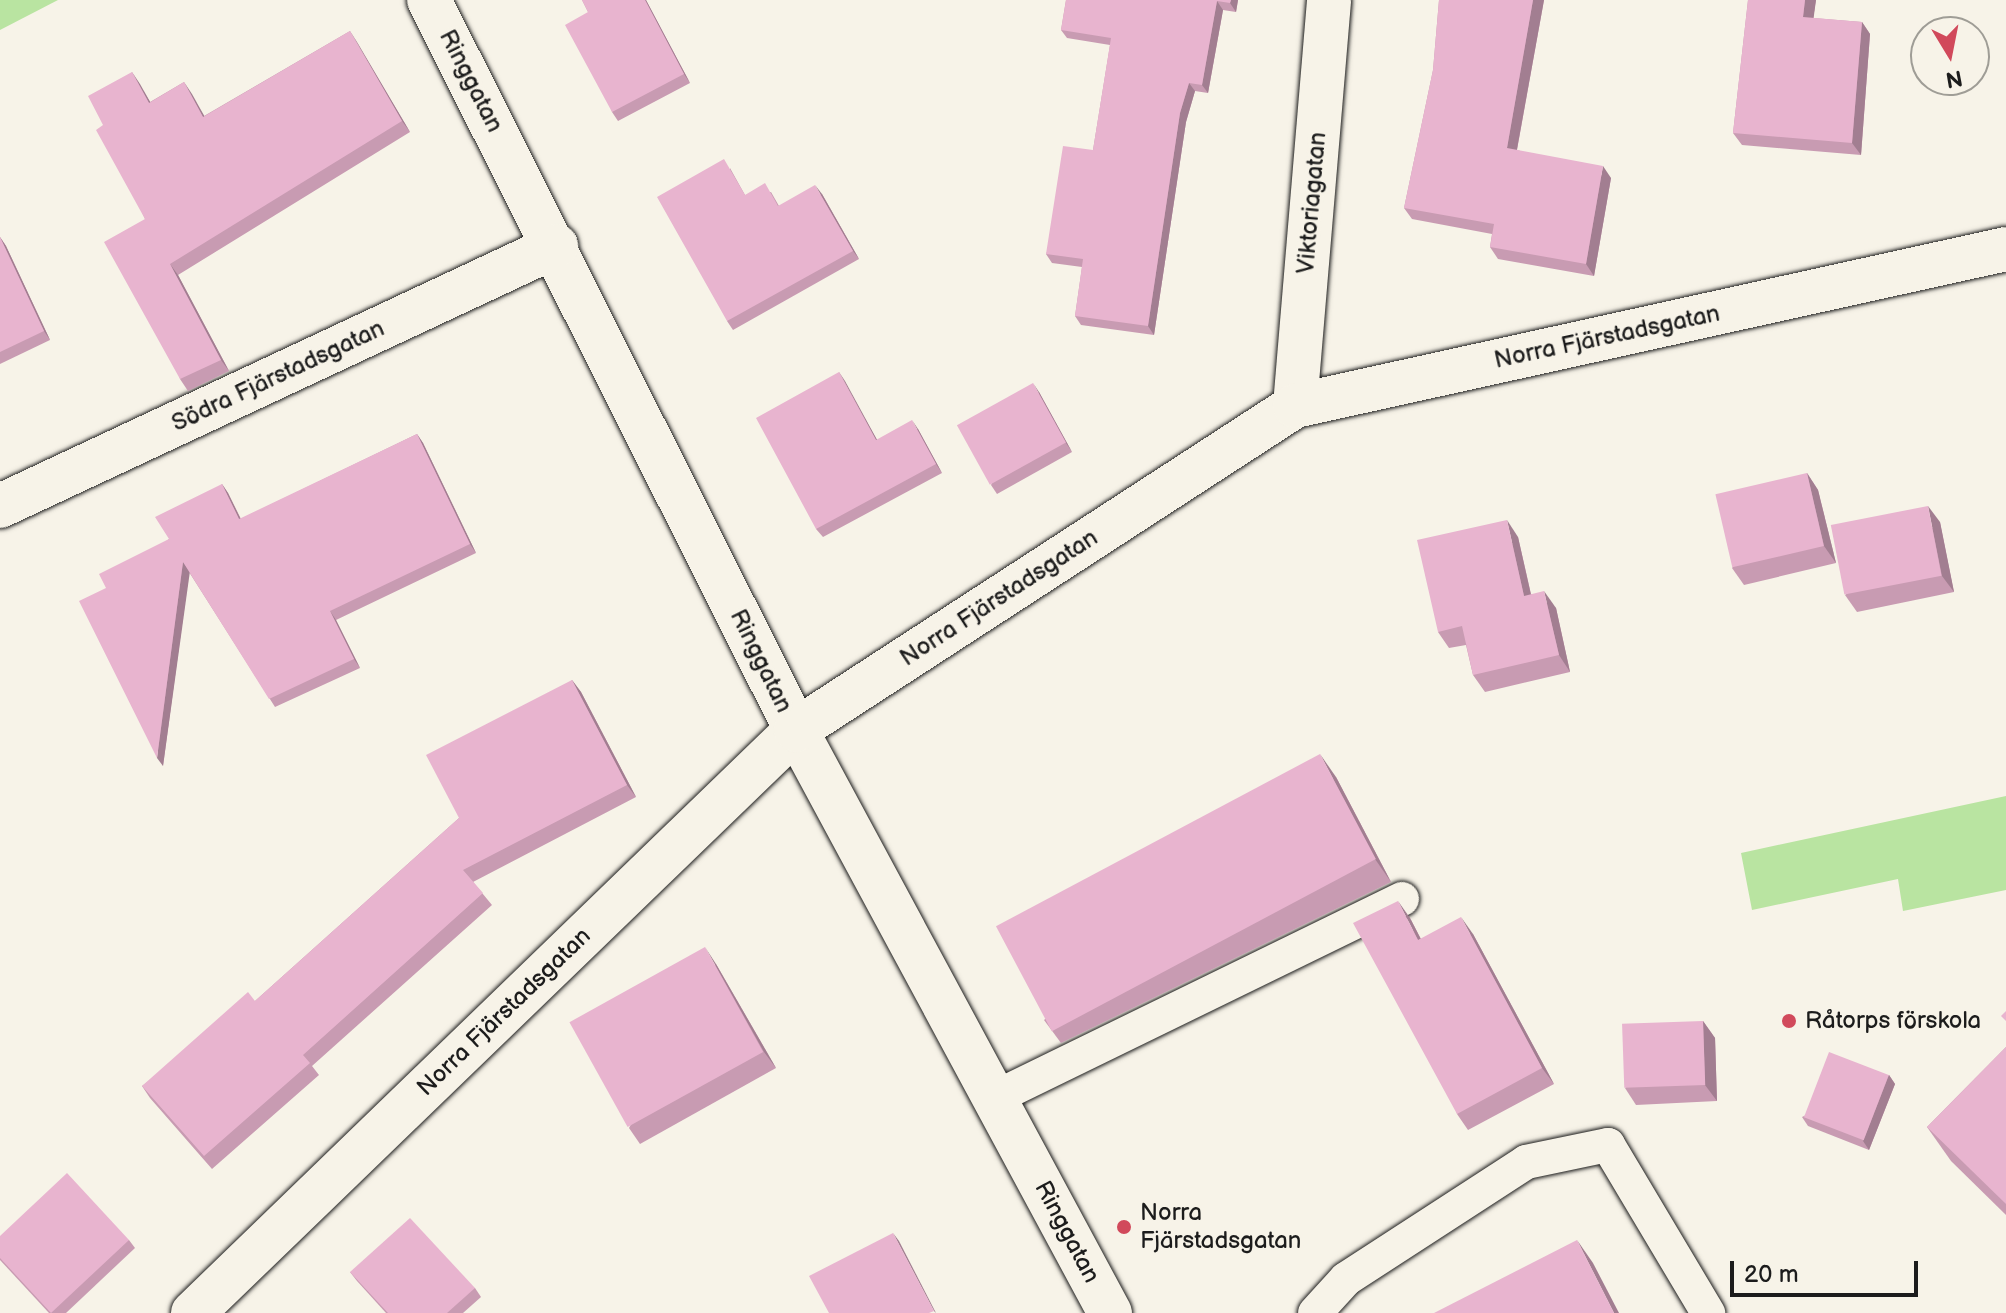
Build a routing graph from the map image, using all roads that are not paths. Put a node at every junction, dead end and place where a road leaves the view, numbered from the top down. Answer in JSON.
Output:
{"nodes":[{"id":1,"x":429,"y":0,"type":"edge"},
{"id":2,"x":1329,"y":0,"type":"edge"},
{"id":3,"x":556,"y":246,"type":"junction"},
{"id":4,"x":2006,"y":249,"type":"edge"},
{"id":5,"x":1295,"y":406,"type":"junction"},
{"id":6,"x":0,"y":506,"type":"edge"},
{"id":7,"x":796,"y":730,"type":"junction"},
{"id":8,"x":1402,"y":899,"type":"dead end"},
{"id":9,"x":994,"y":1098,"type":"junction"},
{"id":10,"x":193,"y":1313,"type":"edge"},
{"id":11,"x":1110,"y":1313,"type":"edge"},
{"id":12,"x":1315,"y":1313,"type":"edge"},
{"id":13,"x":1708,"y":1313,"type":"edge"}],
"edges":[{"from":1,"to":3,"type":"street","name":"Ringgatan"},
{"from":2,"to":5,"type":"street","name":"Viktoriagatan"},
{"from":3,"to":6,"type":"street","name":"Södra Fjärstadsgatan"},
{"from":3,"to":7,"type":"street","name":"Ringgatan"},
{"from":4,"to":5,"type":"street","name":"Norra Fjärstadsgatan"},
{"from":5,"to":7,"type":"street","name":"Norra Fjärstadsgatan"},
{"from":7,"to":9,"type":"street","name":"Ringgatan"},
{"from":7,"to":10,"type":"street","name":"Norra Fjärstadsgatan"},
{"from":8,"to":9,"type":"lane"},
{"from":9,"to":11,"type":"street","name":"Ringgatan"},
{"from":12,"to":13,"type":"lane"}]}
